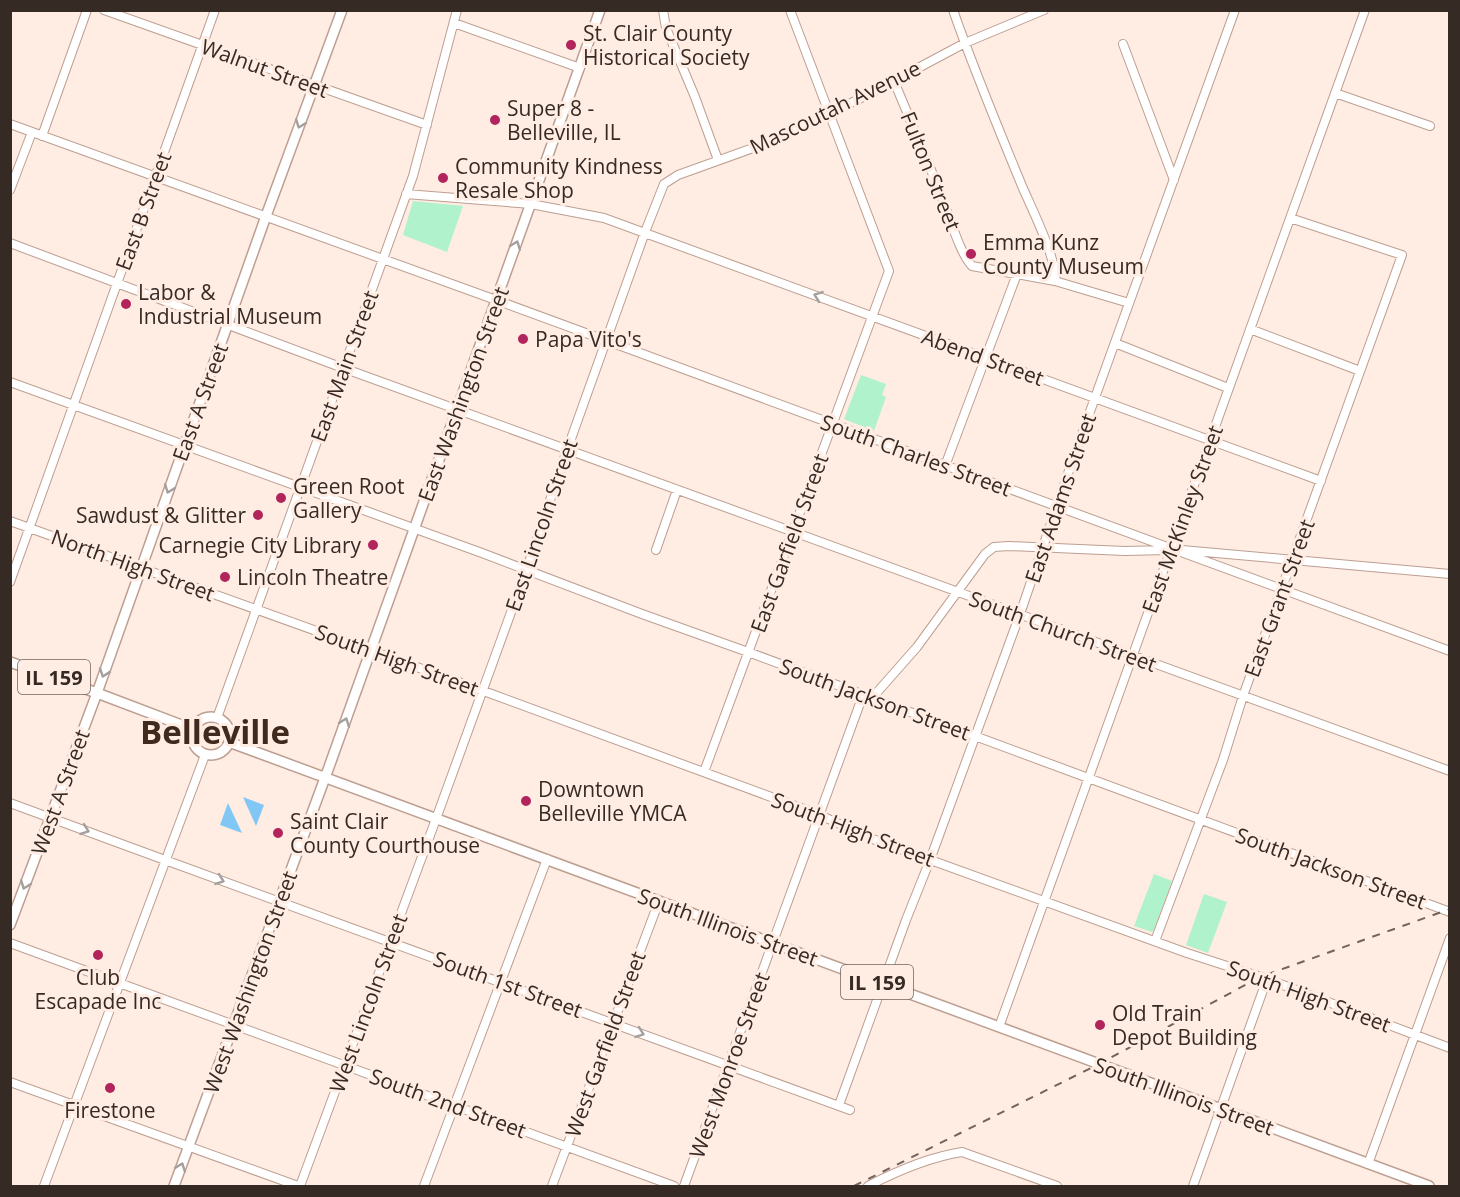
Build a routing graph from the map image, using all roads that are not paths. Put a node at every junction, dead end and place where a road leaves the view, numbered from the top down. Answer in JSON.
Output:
{"nodes":[{"id":1,"x":87,"y":10,"type":"edge"},
{"id":2,"x":104,"y":10,"type":"edge"},
{"id":3,"x":216,"y":10,"type":"edge"},
{"id":4,"x":342,"y":10,"type":"edge"},
{"id":5,"x":457,"y":10,"type":"edge"},
{"id":6,"x":600,"y":10,"type":"edge"},
{"id":7,"x":663,"y":10,"type":"edge"},
{"id":8,"x":790,"y":10,"type":"edge"},
{"id":9,"x":953,"y":10,"type":"edge"},
{"id":10,"x":1044,"y":10,"type":"edge"},
{"id":11,"x":1235,"y":10,"type":"edge"},
{"id":12,"x":1365,"y":10,"type":"edge"},
{"id":13,"x":454,"y":23,"type":"junction"},
{"id":14,"x":965,"y":43,"type":"junction"},
{"id":15,"x":1123,"y":44,"type":"dead end"},
{"id":16,"x":203,"y":46,"type":"junction"},
{"id":17,"x":580,"y":68,"type":"junction"},
{"id":18,"x":894,"y":81,"type":"junction"},
{"id":19,"x":314,"y":86,"type":"junction"},
{"id":20,"x":1335,"y":93,"type":"junction"},
{"id":21,"x":830,"y":113,"type":"junction"},
{"id":22,"x":10,"y":124,"type":"edge"},
{"id":23,"x":427,"y":125,"type":"junction"},
{"id":24,"x":1430,"y":126,"type":"dead end"},
{"id":25,"x":32,"y":132,"type":"junction"},
{"id":26,"x":42,"y":136,"type":"junction"},
{"id":27,"x":718,"y":160,"type":"junction"},
{"id":28,"x":155,"y":176,"type":"junction"},
{"id":29,"x":1174,"y":180,"type":"junction"},
{"id":30,"x":10,"y":190,"type":"edge"},
{"id":31,"x":406,"y":194,"type":"junction"},
{"id":32,"x":531,"y":204,"type":"junction"},
{"id":33,"x":266,"y":216,"type":"junction"},
{"id":34,"x":1290,"y":218,"type":"junction"},
{"id":35,"x":645,"y":232,"type":"junction"},
{"id":36,"x":10,"y":243,"type":"edge"},
{"id":37,"x":382,"y":259,"type":"junction"},
{"id":38,"x":1017,"y":274,"type":"junction"},
{"id":39,"x":1055,"y":281,"type":"junction"},
{"id":40,"x":117,"y":283,"type":"junction"},
{"id":41,"x":496,"y":300,"type":"junction"},
{"id":42,"x":1129,"y":303,"type":"junction"},
{"id":43,"x":873,"y":316,"type":"junction"},
{"id":44,"x":227,"y":325,"type":"junction"},
{"id":45,"x":1250,"y":329,"type":"junction"},
{"id":46,"x":606,"y":341,"type":"junction"},
{"id":47,"x":1115,"y":343,"type":"junction"},
{"id":48,"x":986,"y":358,"type":"junction"},
{"id":49,"x":343,"y":368,"type":"junction"},
{"id":50,"x":1360,"y":371,"type":"junction"},
{"id":51,"x":10,"y":382,"type":"edge"},
{"id":52,"x":1228,"y":388,"type":"junction"},
{"id":53,"x":1095,"y":398,"type":"junction"},
{"id":54,"x":74,"y":405,"type":"junction"},
{"id":55,"x":457,"y":410,"type":"junction"},
{"id":56,"x":833,"y":424,"type":"junction"},
{"id":57,"x":1210,"y":440,"type":"junction"},
{"id":58,"x":184,"y":445,"type":"junction"},
{"id":59,"x":567,"y":450,"type":"junction"},
{"id":60,"x":945,"y":466,"type":"junction"},
{"id":61,"x":1321,"y":482,"type":"junction"},
{"id":62,"x":300,"y":488,"type":"junction"},
{"id":63,"x":677,"y":490,"type":"junction"},
{"id":64,"x":1057,"y":507,"type":"junction"},
{"id":65,"x":10,"y":520,"type":"edge"},
{"id":66,"x":30,"y":528,"type":"junction"},
{"id":67,"x":414,"y":529,"type":"junction"},
{"id":68,"x":793,"y":532,"type":"junction"},
{"id":69,"x":1042,"y":547,"type":"junction"},
{"id":70,"x":1171,"y":549,"type":"junction"},
{"id":71,"x":656,"y":550,"type":"dead end"},
{"id":72,"x":1292,"y":560,"type":"junction"},
{"id":73,"x":140,"y":568,"type":"junction"},
{"id":74,"x":526,"y":571,"type":"junction"},
{"id":75,"x":1449,"y":574,"type":"edge"},
{"id":76,"x":10,"y":582,"type":"edge"},
{"id":77,"x":1282,"y":589,"type":"junction"},
{"id":78,"x":958,"y":592,"type":"junction"},
{"id":79,"x":256,"y":610,"type":"junction"},
{"id":80,"x":1020,"y":614,"type":"junction"},
{"id":81,"x":371,"y":650,"type":"junction"},
{"id":82,"x":1449,"y":651,"type":"edge"},
{"id":83,"x":748,"y":652,"type":"junction"},
{"id":84,"x":1132,"y":656,"type":"junction"},
{"id":85,"x":10,"y":662,"type":"edge"},
{"id":86,"x":482,"y":690,"type":"junction"},
{"id":87,"x":97,"y":693,"type":"junction"},
{"id":88,"x":863,"y":695,"type":"junction"},
{"id":89,"x":1243,"y":696,"type":"junction"},
{"id":90,"x":872,"y":698,"type":"junction"},
{"id":91,"x":217,"y":718,"type":"junction"},
{"id":92,"x":192,"y":729,"type":"junction"},
{"id":93,"x":975,"y":736,"type":"junction"},
{"id":94,"x":229,"y":742,"type":"junction"},
{"id":95,"x":205,"y":755,"type":"junction"},
{"id":96,"x":1449,"y":771,"type":"edge"},
{"id":97,"x":704,"y":772,"type":"junction"},
{"id":98,"x":325,"y":777,"type":"junction"},
{"id":99,"x":1089,"y":779,"type":"junction"},
{"id":100,"x":10,"y":802,"type":"edge"},
{"id":101,"x":820,"y":815,"type":"junction"},
{"id":102,"x":50,"y":817,"type":"junction"},
{"id":103,"x":436,"y":819,"type":"junction"},
{"id":104,"x":1201,"y":819,"type":"junction"},
{"id":105,"x":165,"y":860,"type":"junction"},
{"id":106,"x":547,"y":860,"type":"junction"},
{"id":107,"x":930,"y":860,"type":"junction"},
{"id":108,"x":279,"y":901,"type":"junction"},
{"id":109,"x":659,"y":901,"type":"junction"},
{"id":110,"x":1044,"y":901,"type":"junction"},
{"id":111,"x":1449,"y":912,"type":"edge"},
{"id":112,"x":10,"y":925,"type":"edge"},
{"id":113,"x":1449,"y":938,"type":"edge"},
{"id":114,"x":391,"y":941,"type":"junction"},
{"id":115,"x":1155,"y":941,"type":"junction"},
{"id":116,"x":773,"y":943,"type":"junction"},
{"id":117,"x":10,"y":944,"type":"edge"},
{"id":118,"x":1267,"y":979,"type":"junction"},
{"id":119,"x":501,"y":982,"type":"junction"},
{"id":120,"x":119,"y":983,"type":"junction"},
{"id":121,"x":883,"y":984,"type":"junction"},
{"id":122,"x":613,"y":1023,"type":"junction"},
{"id":123,"x":234,"y":1024,"type":"junction"},
{"id":124,"x":999,"y":1027,"type":"junction"},
{"id":125,"x":1414,"y":1035,"type":"junction"},
{"id":126,"x":1449,"y":1048,"type":"edge"},
{"id":127,"x":729,"y":1065,"type":"junction"},
{"id":128,"x":345,"y":1066,"type":"junction"},
{"id":129,"x":10,"y":1082,"type":"edge"},
{"id":130,"x":839,"y":1105,"type":"junction"},
{"id":131,"x":74,"y":1106,"type":"junction"},
{"id":132,"x":454,"y":1106,"type":"junction"},
{"id":133,"x":1221,"y":1109,"type":"junction"},
{"id":134,"x":850,"y":1110,"type":"dead end"},
{"id":135,"x":189,"y":1147,"type":"junction"},
{"id":136,"x":567,"y":1147,"type":"junction"},
{"id":137,"x":1368,"y":1164,"type":"junction"},
{"id":138,"x":44,"y":1186,"type":"edge"},
{"id":139,"x":174,"y":1186,"type":"edge"},
{"id":140,"x":299,"y":1186,"type":"edge"},
{"id":141,"x":424,"y":1186,"type":"edge"},
{"id":142,"x":552,"y":1186,"type":"edge"},
{"id":143,"x":674,"y":1186,"type":"edge"},
{"id":144,"x":684,"y":1186,"type":"edge"},
{"id":145,"x":867,"y":1186,"type":"edge"},
{"id":146,"x":1057,"y":1186,"type":"edge"},
{"id":147,"x":1193,"y":1186,"type":"edge"},
{"id":148,"x":1429,"y":1186,"type":"edge"}],
"edges":[{"from":1,"to":26,"type":"street"},
{"from":2,"to":16,"type":"street","name":"Walnut Street"},
{"from":3,"to":16,"type":"street","name":"East B Street"},
{"from":4,"to":19,"type":"main road","name":"East A Street"},
{"from":5,"to":13,"type":"street","name":"East Main Street"},
{"from":6,"to":17,"type":"main road","name":"East Washington Street"},
{"from":7,"to":27,"type":"street"},
{"from":8,"to":21,"type":"street","name":"East Garfield Street"},
{"from":9,"to":14,"type":"street"},
{"from":10,"to":14,"type":"street","name":"Mascoutah Avenue"},
{"from":11,"to":29,"type":"street","name":"East Adams Street"},
{"from":12,"to":20,"type":"street","name":"East McKinley Street"},
{"from":13,"to":17,"type":"street"},
{"from":13,"to":23,"type":"street","name":"East Main Street"},
{"from":14,"to":18,"type":"street","name":"Mascoutah Avenue"},
{"from":14,"to":39,"type":"street"},
{"from":15,"to":29,"type":"street"},
{"from":16,"to":19,"type":"street","name":"Walnut Street"},
{"from":16,"to":28,"type":"street","name":"East B Street"},
{"from":17,"to":32,"type":"main road","name":"East Washington Street"},
{"from":18,"to":21,"type":"street","name":"Mascoutah Avenue"},
{"from":18,"to":38,"type":"street","name":"Fulton Street"},
{"from":19,"to":23,"type":"street","name":"Walnut Street"},
{"from":19,"to":33,"type":"main road","name":"East A Street","one_way":true},
{"from":20,"to":24,"type":"street"},
{"from":20,"to":34,"type":"street","name":"East McKinley Street"},
{"from":21,"to":27,"type":"street","name":"Mascoutah Avenue"},
{"from":21,"to":43,"type":"street","name":"East Garfield Street"},
{"from":22,"to":25,"type":"street","name":"South Charles Street"},
{"from":23,"to":31,"type":"street","name":"East Main Street"},
{"from":25,"to":26,"type":"street","name":"South Charles Street"},
{"from":25,"to":30,"type":"street"},
{"from":26,"to":28,"type":"street","name":"South Charles Street"},
{"from":27,"to":35,"type":"street","name":"Mascoutah Avenue"},
{"from":28,"to":33,"type":"street","name":"South Charles Street"},
{"from":28,"to":40,"type":"street","name":"East B Street"},
{"from":29,"to":42,"type":"street","name":"East Adams Street"},
{"from":31,"to":32,"type":"street"},
{"from":31,"to":37,"type":"street","name":"East Main Street"},
{"from":32,"to":35,"type":"street"},
{"from":41,"to":32,"type":"main road","name":"East Washington Street","one_way":true},
{"from":33,"to":37,"type":"street","name":"South Charles Street"},
{"from":33,"to":44,"type":"main road","name":"East A Street"},
{"from":34,"to":45,"type":"street","name":"East McKinley Street"},
{"from":34,"to":50,"type":"street","name":"East Grant Street"},
{"from":43,"to":35,"type":"street","name":"Abend Street","one_way":true},
{"from":35,"to":46,"type":"street","name":"East Lincoln Street"},
{"from":36,"to":40,"type":"street","name":"South Church Street"},
{"from":37,"to":41,"type":"street","name":"South Charles Street"},
{"from":37,"to":49,"type":"street","name":"East Main Street"},
{"from":38,"to":39,"type":"street"},
{"from":38,"to":48,"type":"street"},
{"from":39,"to":42,"type":"street"},
{"from":40,"to":44,"type":"street","name":"South Church Street"},
{"from":40,"to":54,"type":"street","name":"East B Street"},
{"from":41,"to":46,"type":"street","name":"South Charles Street"},
{"from":41,"to":55,"type":"main road","name":"East Washington Street"},
{"from":42,"to":47,"type":"street","name":"East Adams Street"},
{"from":43,"to":48,"type":"street","name":"Abend Street"},
{"from":43,"to":56,"type":"street","name":"East Garfield Street"},
{"from":44,"to":49,"type":"street","name":"South Church Street"},
{"from":44,"to":58,"type":"main road","name":"East A Street"},
{"from":45,"to":50,"type":"street"},
{"from":45,"to":52,"type":"street","name":"East McKinley Street"},
{"from":46,"to":56,"type":"street","name":"South Charles Street"},
{"from":46,"to":59,"type":"street","name":"East Lincoln Street"},
{"from":47,"to":52,"type":"street"},
{"from":47,"to":53,"type":"street","name":"East Adams Street"},
{"from":48,"to":53,"type":"street","name":"Abend Street"},
{"from":48,"to":60,"type":"street"},
{"from":49,"to":55,"type":"street","name":"South Church Street"},
{"from":49,"to":62,"type":"street","name":"East Main Street"},
{"from":50,"to":61,"type":"street","name":"East Grant Street"},
{"from":51,"to":54,"type":"street","name":"South Jackson Street"},
{"from":52,"to":57,"type":"street","name":"East McKinley Street"},
{"from":53,"to":57,"type":"street","name":"Abend Street"},
{"from":53,"to":64,"type":"street","name":"East Adams Street"},
{"from":54,"to":58,"type":"street","name":"South Jackson Street"},
{"from":54,"to":66,"type":"street","name":"East B Street"},
{"from":55,"to":59,"type":"street","name":"South Church Street"},
{"from":55,"to":67,"type":"main road","name":"East Washington Street"},
{"from":56,"to":60,"type":"street","name":"South Charles Street"},
{"from":56,"to":68,"type":"street","name":"East Garfield Street"},
{"from":57,"to":61,"type":"street","name":"Abend Street"},
{"from":57,"to":70,"type":"street","name":"East McKinley Street"},
{"from":58,"to":62,"type":"street","name":"South Jackson Street"},
{"from":58,"to":73,"type":"main road","name":"East A Street","one_way":true},
{"from":59,"to":63,"type":"street","name":"South Church Street"},
{"from":59,"to":74,"type":"street","name":"East Lincoln Street"},
{"from":60,"to":64,"type":"street","name":"South Charles Street"},
{"from":61,"to":72,"type":"street","name":"East Grant Street"},
{"from":62,"to":67,"type":"street","name":"South Jackson Street"},
{"from":62,"to":79,"type":"street","name":"East Main Street"},
{"from":63,"to":68,"type":"street","name":"South Church Street"},
{"from":63,"to":71,"type":"street"},
{"from":64,"to":69,"type":"street","name":"East Adams Street"},
{"from":64,"to":70,"type":"street","name":"South Charles Street"},
{"from":65,"to":66,"type":"street","name":"North High Street"},
{"from":66,"to":73,"type":"street","name":"North High Street"},
{"from":66,"to":76,"type":"street","name":"East B Street"},
{"from":67,"to":74,"type":"street","name":"South Jackson Street"},
{"from":67,"to":81,"type":"main road","name":"East Washington Street"},
{"from":68,"to":78,"type":"street","name":"South Church Street"},
{"from":68,"to":83,"type":"street","name":"East Garfield Street"},
{"from":69,"to":70,"type":"street"},
{"from":69,"to":78,"type":"street"},
{"from":69,"to":80,"type":"street","name":"East Adams Street"},
{"from":70,"to":72,"type":"street"},
{"from":70,"to":77,"type":"street","name":"South Charles Street"},
{"from":70,"to":84,"type":"street","name":"East McKinley Street"},
{"from":72,"to":75,"type":"street"},
{"from":72,"to":77,"type":"street","name":"East Grant Street"},
{"from":73,"to":79,"type":"street","name":"North High Street"},
{"from":73,"to":87,"type":"main road","name":"East A Street","one_way":true},
{"from":74,"to":83,"type":"street","name":"South Jackson Street"},
{"from":74,"to":86,"type":"street","name":"East Lincoln Street"},
{"from":77,"to":82,"type":"street","name":"South Charles Street"},
{"from":77,"to":89,"type":"street","name":"East Grant Street"},
{"from":78,"to":80,"type":"street","name":"South Church Street"},
{"from":78,"to":90,"type":"street"},
{"from":79,"to":81,"type":"street","name":"South High Street"},
{"from":79,"to":91,"type":"street","name":"East Main Street"},
{"from":80,"to":84,"type":"street","name":"South Church Street"},
{"from":80,"to":93,"type":"street","name":"East Adams Street"},
{"from":81,"to":86,"type":"street","name":"South High Street"},
{"from":98,"to":81,"type":"main road","name":"East Washington Street","one_way":true},
{"from":83,"to":88,"type":"street","name":"South Jackson Street"},
{"from":83,"to":97,"type":"street","name":"East Garfield Street"},
{"from":84,"to":89,"type":"street","name":"South Church Street"},
{"from":84,"to":99,"type":"street","name":"East McKinley Street"},
{"from":85,"to":87,"type":"main road","number":"IL 159"},
{"from":86,"to":97,"type":"street","name":"South High Street"},
{"from":86,"to":103,"type":"street","name":"East Lincoln Street"},
{"from":87,"to":92,"type":"main road","number":"IL 159"},
{"from":87,"to":102,"type":"main road","name":"West A Street"},
{"from":88,"to":90,"type":"street","name":"South Jackson Street"},
{"from":88,"to":101,"type":"street","name":"West Monroe Street"},
{"from":89,"to":96,"type":"street","name":"South Church Street"},
{"from":89,"to":104,"type":"street","name":"East Grant Street"},
{"from":90,"to":93,"type":"street","name":"South Jackson Street"},
{"from":91,"to":92,"type":"main road"},
{"from":91,"to":94,"type":"main road"},
{"from":92,"to":95,"type":"main road"},
{"from":93,"to":99,"type":"street","name":"South Jackson Street"},
{"from":93,"to":107,"type":"street","name":"East Adams Street"},
{"from":94,"to":95,"type":"main road"},
{"from":94,"to":98,"type":"main road","name":"South Illinois Street","number":"IL 159"},
{"from":95,"to":105,"type":"street"},
{"from":97,"to":101,"type":"street","name":"South High Street"},
{"from":98,"to":103,"type":"main road","name":"South Illinois Street","number":"IL 159"},
{"from":98,"to":108,"type":"main road","name":"West Washington Street"},
{"from":99,"to":104,"type":"street","name":"South Jackson Street"},
{"from":99,"to":110,"type":"street","name":"East McKinley Street"},
{"from":100,"to":102,"type":"street","name":"South 1st Street"},
{"from":101,"to":107,"type":"street","name":"South High Street"},
{"from":101,"to":116,"type":"street","name":"West Monroe Street"},
{"from":102,"to":105,"type":"street","name":"South 1st Street","one_way":true},
{"from":102,"to":112,"type":"main road","name":"West A Street","one_way":true},
{"from":103,"to":106,"type":"main road","name":"South Illinois Street","number":"IL 159"},
{"from":103,"to":114,"type":"street","name":"West Lincoln Street"},
{"from":104,"to":111,"type":"street","name":"South Jackson Street"},
{"from":104,"to":115,"type":"street","name":"East Grant Street"},
{"from":105,"to":108,"type":"street","name":"South 1st Street","one_way":true},
{"from":105,"to":120,"type":"street"},
{"from":106,"to":109,"type":"main road","name":"South Illinois Street","number":"IL 159"},
{"from":106,"to":119,"type":"street"},
{"from":107,"to":110,"type":"street","name":"South High Street"},
{"from":107,"to":121,"type":"street","name":"East Adams Street"},
{"from":108,"to":114,"type":"street","name":"South 1st Street"},
{"from":108,"to":123,"type":"main road","name":"West Washington Street"},
{"from":109,"to":116,"type":"main road","name":"South Illinois Street","number":"IL 159"},
{"from":109,"to":122,"type":"street","name":"West Garfield Street"},
{"from":110,"to":115,"type":"street","name":"South High Street"},
{"from":110,"to":124,"type":"street","name":"East McKinley Street"},
{"from":113,"to":125,"type":"street"},
{"from":114,"to":119,"type":"street","name":"South 1st Street"},
{"from":114,"to":128,"type":"street","name":"West Lincoln Street"},
{"from":115,"to":118,"type":"street","name":"South High Street"},
{"from":116,"to":121,"type":"main road","name":"South Illinois Street","number":"IL 159"},
{"from":116,"to":127,"type":"street","name":"West Monroe Street"},
{"from":117,"to":120,"type":"street","name":"South 2nd Street"},
{"from":118,"to":125,"type":"street","name":"South High Street"},
{"from":118,"to":133,"type":"street"},
{"from":119,"to":122,"type":"street","name":"South 1st Street"},
{"from":119,"to":132,"type":"street"},
{"from":120,"to":123,"type":"street","name":"South 2nd Street"},
{"from":120,"to":131,"type":"street"},
{"from":121,"to":124,"type":"main road","name":"South Illinois Street","number":"IL 159"},
{"from":121,"to":130,"type":"street","name":"East Adams Street"},
{"from":122,"to":127,"type":"street","name":"South 1st Street","one_way":true},
{"from":122,"to":136,"type":"street","name":"West Garfield Street"},
{"from":123,"to":128,"type":"street","name":"South 2nd Street"},
{"from":123,"to":135,"type":"main road","name":"West Washington Street"},
{"from":124,"to":133,"type":"main road","name":"South Illinois Street","number":"IL 159"},
{"from":125,"to":126,"type":"street","name":"South High Street"},
{"from":125,"to":137,"type":"street"},
{"from":127,"to":130,"type":"street","name":"South 1st Street"},
{"from":127,"to":144,"type":"street","name":"West Monroe Street"},
{"from":128,"to":132,"type":"street","name":"South 2nd Street"},
{"from":128,"to":140,"type":"street","name":"West Lincoln Street"},
{"from":129,"to":131,"type":"street"},
{"from":130,"to":134,"type":"street","name":"South 1st Street"},
{"from":131,"to":135,"type":"street"},
{"from":131,"to":138,"type":"street"},
{"from":132,"to":136,"type":"street","name":"South 2nd Street"},
{"from":132,"to":141,"type":"street"},
{"from":133,"to":137,"type":"main road","name":"South Illinois Street","number":"IL 159"},
{"from":133,"to":147,"type":"street"},
{"from":139,"to":135,"type":"main road","name":"West Washington Street","one_way":true},
{"from":135,"to":140,"type":"street"},
{"from":136,"to":142,"type":"street","name":"West Garfield Street"},
{"from":136,"to":143,"type":"street","name":"South 2nd Street"},
{"from":137,"to":148,"type":"main road","name":"South Illinois Street","number":"IL 159"},
{"from":145,"to":146,"type":"street"}]}
